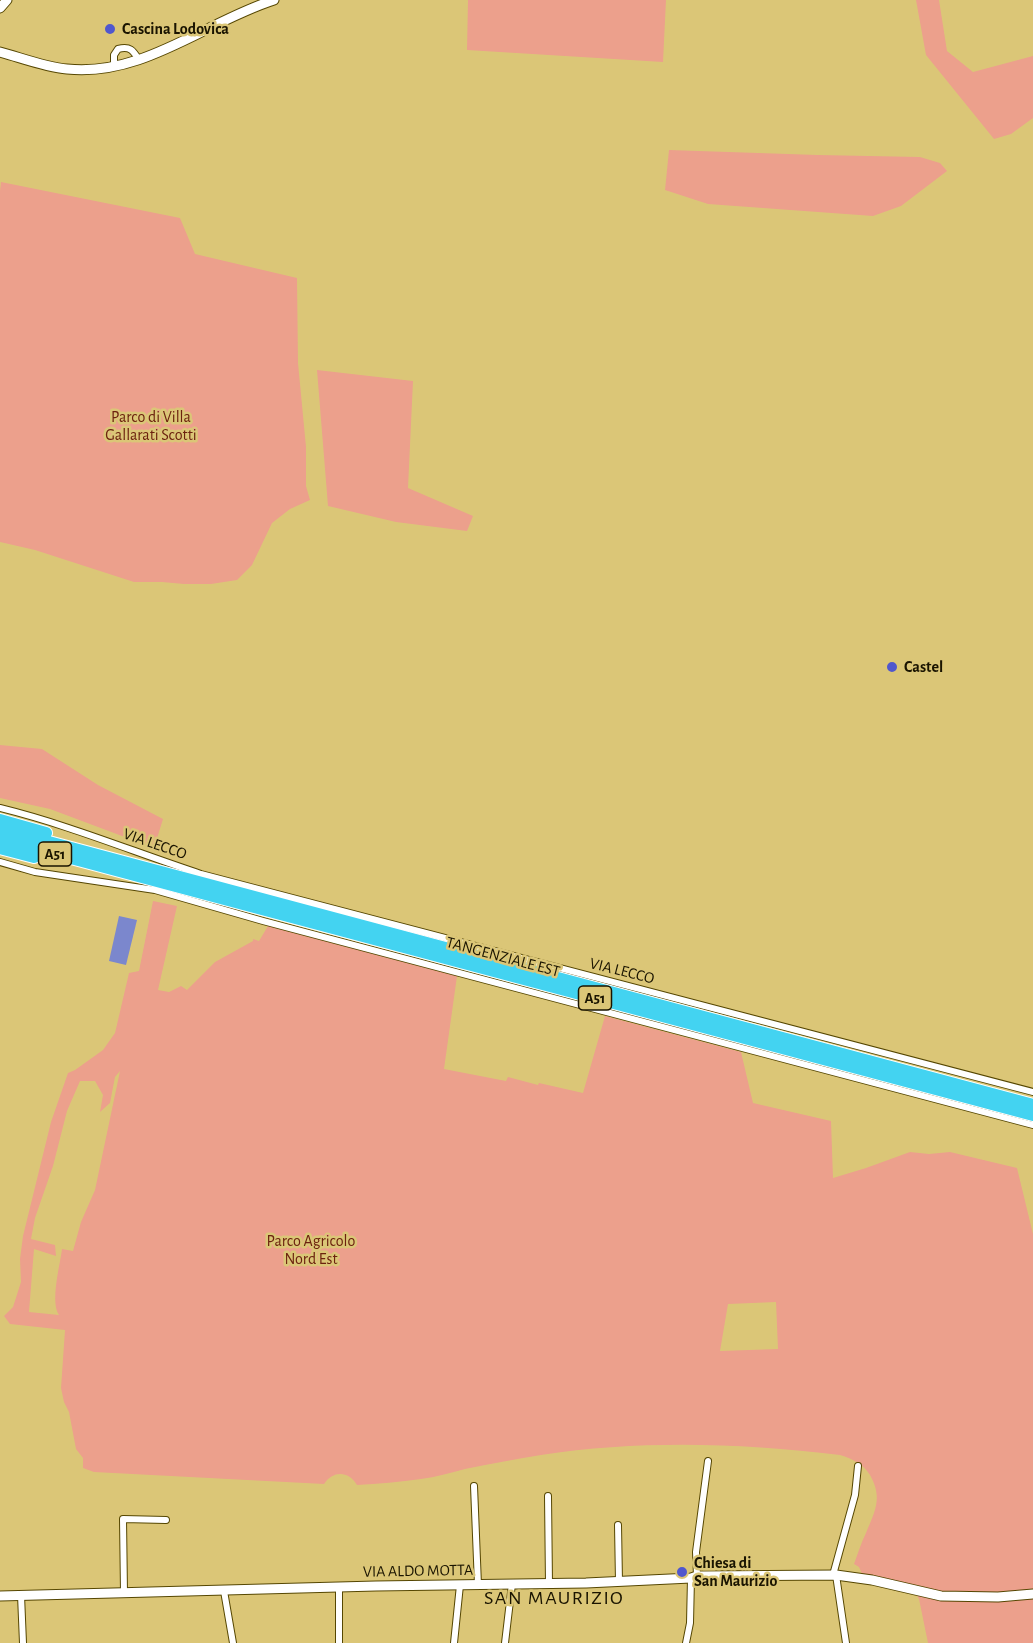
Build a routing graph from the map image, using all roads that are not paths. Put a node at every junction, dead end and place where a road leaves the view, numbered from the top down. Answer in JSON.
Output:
{"nodes":[{"id":1,"x":7,"y":0,"type":"edge"},
{"id":2,"x":274,"y":0,"type":"edge"},
{"id":3,"x":0,"y":8,"type":"edge"},
{"id":4,"x":0,"y":52,"type":"edge"},
{"id":5,"x":139,"y":60,"type":"junction"},
{"id":6,"x":114,"y":67,"type":"junction"},
{"id":7,"x":0,"y":808,"type":"edge"},
{"id":8,"x":0,"y":820,"type":"edge"},
{"id":9,"x":0,"y":829,"type":"edge"},
{"id":10,"x":0,"y":839,"type":"edge"},
{"id":11,"x":0,"y":848,"type":"edge"},
{"id":12,"x":0,"y":862,"type":"edge"},
{"id":13,"x":109,"y":863,"type":"junction"},
{"id":14,"x":1033,"y":1092,"type":"edge"},
{"id":15,"x":1033,"y":1105,"type":"edge"},
{"id":16,"x":1033,"y":1115,"type":"edge"},
{"id":17,"x":1033,"y":1125,"type":"edge"},
{"id":18,"x":708,"y":1461,"type":"dead end"},
{"id":19,"x":858,"y":1466,"type":"dead end"},
{"id":20,"x":474,"y":1486,"type":"dead end"},
{"id":21,"x":548,"y":1496,"type":"dead end"},
{"id":22,"x":166,"y":1520,"type":"dead end"},
{"id":23,"x":618,"y":1525,"type":"dead end"},
{"id":24,"x":835,"y":1575,"type":"junction"},
{"id":25,"x":694,"y":1577,"type":"junction"},
{"id":26,"x":619,"y":1582,"type":"junction"},
{"id":27,"x":512,"y":1584,"type":"junction"},
{"id":28,"x":549,"y":1584,"type":"junction"},
{"id":29,"x":460,"y":1585,"type":"junction"},
{"id":30,"x":478,"y":1585,"type":"junction"},
{"id":31,"x":339,"y":1587,"type":"junction"},
{"id":32,"x":224,"y":1591,"type":"junction"},
{"id":33,"x":124,"y":1593,"type":"junction"},
{"id":34,"x":1033,"y":1594,"type":"edge"},
{"id":35,"x":21,"y":1595,"type":"junction"},
{"id":36,"x":0,"y":1596,"type":"edge"},
{"id":37,"x":23,"y":1643,"type":"edge"},
{"id":38,"x":233,"y":1643,"type":"edge"},
{"id":39,"x":339,"y":1643,"type":"edge"},
{"id":40,"x":454,"y":1643,"type":"edge"},
{"id":41,"x":505,"y":1643,"type":"edge"},
{"id":42,"x":686,"y":1643,"type":"edge"},
{"id":43,"x":846,"y":1643,"type":"edge"}],
"edges":[{"from":1,"to":3,"type":"street"},
{"from":2,"to":5,"type":"street"},
{"from":4,"to":6,"type":"street"},
{"from":5,"to":6,"type":"street"},
{"from":5,"to":6,"type":"street"},
{"from":7,"to":14,"type":"street","name":"VIA LECCO"},
{"from":8,"to":13,"type":"highway"},
{"from":9,"to":13,"type":"highway","name":"TANGENZIALE EST","number":"A51"},
{"from":10,"to":13,"type":"highway","name":"TANGENZIALE EST","number":"A51"},
{"from":11,"to":13,"type":"highway"},
{"from":12,"to":17,"type":"street"},
{"from":13,"to":15,"type":"highway","name":"TANGENZIALE EST","number":"A51"},
{"from":13,"to":16,"type":"highway","name":"TANGENZIALE EST","number":"A51"},
{"from":18,"to":25,"type":"street"},
{"from":19,"to":24,"type":"street"},
{"from":20,"to":30,"type":"street"},
{"from":21,"to":28,"type":"street"},
{"from":22,"to":33,"type":"street"},
{"from":23,"to":26,"type":"street"},
{"from":24,"to":25,"type":"street","name":"VIA ALDO MOTTA"},
{"from":24,"to":34,"type":"street","name":"VIA ALDO MOTTA"},
{"from":24,"to":43,"type":"street"},
{"from":25,"to":26,"type":"street","name":"VIA ALDO MOTTA"},
{"from":25,"to":42,"type":"street"},
{"from":26,"to":28,"type":"street","name":"VIA ALDO MOTTA"},
{"from":27,"to":28,"type":"street","name":"VIA ALDO MOTTA"},
{"from":27,"to":30,"type":"street","name":"VIA ALDO MOTTA"},
{"from":27,"to":41,"type":"street"},
{"from":29,"to":30,"type":"street","name":"VIA ALDO MOTTA"},
{"from":29,"to":31,"type":"street","name":"VIA ALDO MOTTA"},
{"from":29,"to":40,"type":"street"},
{"from":31,"to":32,"type":"street","name":"VIA ALDO MOTTA"},
{"from":31,"to":39,"type":"street"},
{"from":32,"to":33,"type":"street","name":"VIA ALDO MOTTA"},
{"from":32,"to":38,"type":"street"},
{"from":33,"to":35,"type":"street","name":"VIA ALDO MOTTA"},
{"from":35,"to":36,"type":"street","name":"VIA ALDO MOTTA"},
{"from":35,"to":37,"type":"street"}]}
